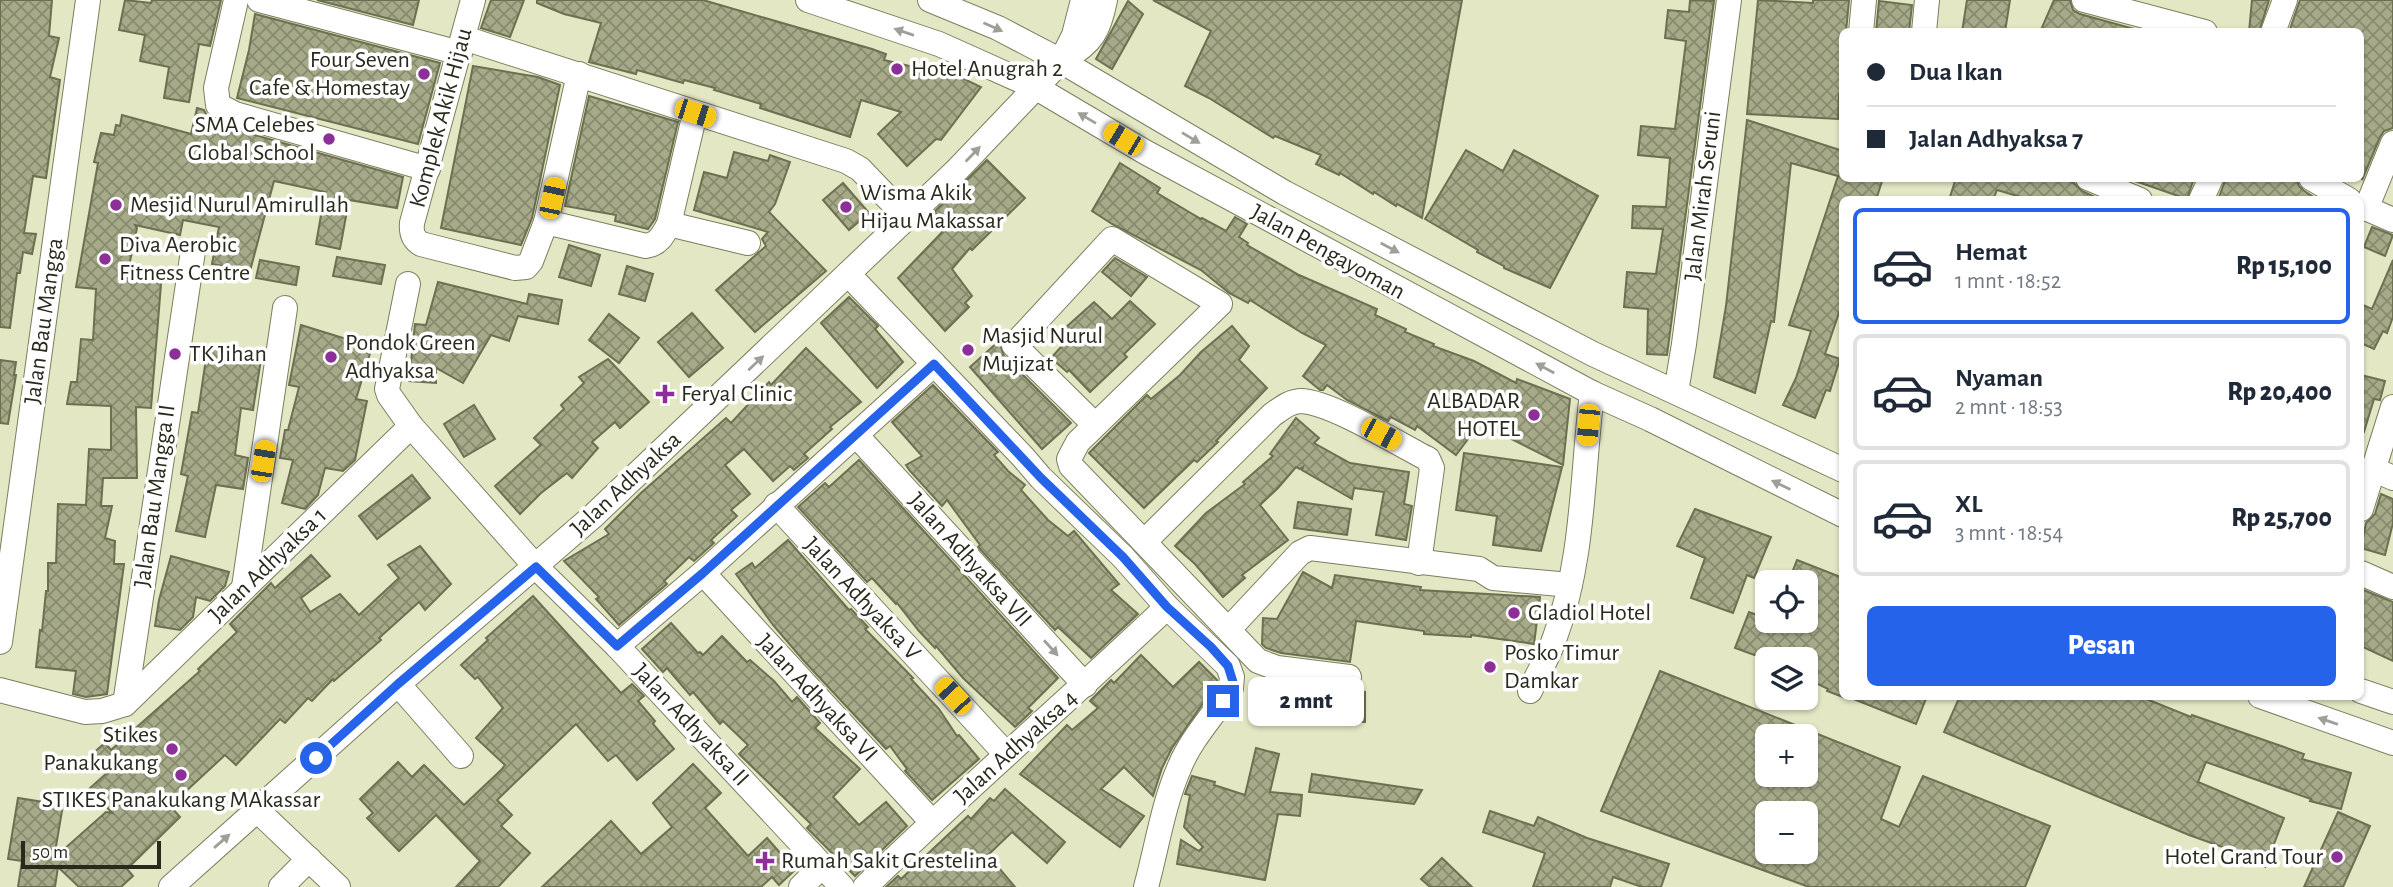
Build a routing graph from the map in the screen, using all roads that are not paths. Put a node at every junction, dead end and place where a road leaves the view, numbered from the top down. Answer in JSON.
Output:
{"nodes":[{"id":1,"x":88,"y":0,"type":"edge"},
{"id":2,"x":236,"y":0,"type":"edge"},
{"id":3,"x":259,"y":0,"type":"edge"},
{"id":4,"x":473,"y":0,"type":"edge"},
{"id":5,"x":808,"y":0,"type":"edge"},
{"id":6,"x":930,"y":0,"type":"edge"},
{"id":7,"x":1083,"y":0,"type":"edge"},
{"id":8,"x":1105,"y":0,"type":"edge"},
{"id":9,"x":1729,"y":0,"type":"edge"},
{"id":10,"x":1864,"y":0,"type":"edge"},
{"id":11,"x":1927,"y":0,"type":"edge"},
{"id":12,"x":2084,"y":0,"type":"edge"},
{"id":13,"x":2285,"y":0,"type":"edge"},
{"id":14,"x":1861,"y":28,"type":"edge"},
{"id":15,"x":1924,"y":28,"type":"edge"},
{"id":16,"x":2190,"y":28,"type":"edge"},
{"id":17,"x":2274,"y":28,"type":"edge"},
{"id":18,"x":462,"y":46,"type":"junction"},
{"id":19,"x":1061,"y":61,"type":"junction"},
{"id":20,"x":579,"y":74,"type":"junction"},
{"id":21,"x":1035,"y":87,"type":"junction"},
{"id":22,"x":695,"y":113,"type":"junction"},
{"id":23,"x":2393,"y":143,"type":"edge"},
{"id":24,"x":428,"y":169,"type":"junction"},
{"id":25,"x":2364,"y":173,"type":"edge"},
{"id":26,"x":2097,"y":182,"type":"edge"},
{"id":27,"x":2355,"y":182,"type":"edge"},
{"id":28,"x":2131,"y":196,"type":"edge"},
{"id":29,"x":2342,"y":196,"type":"edge"},
{"id":30,"x":2364,"y":207,"type":"edge"},
{"id":31,"x":907,"y":218,"type":"junction"},
{"id":32,"x":2393,"y":220,"type":"edge"},
{"id":33,"x":546,"y":222,"type":"junction"},
{"id":34,"x":669,"y":224,"type":"junction"},
{"id":35,"x":748,"y":243,"type":"dead end"},
{"id":36,"x":192,"y":251,"type":"dead end"},
{"id":37,"x":848,"y":274,"type":"junction"},
{"id":38,"x":408,"y":284,"type":"dead end"},
{"id":39,"x":285,"y":308,"type":"dead end"},
{"id":40,"x":934,"y":364,"type":"junction"},
{"id":41,"x":1639,"y":376,"type":"junction"},
{"id":42,"x":1676,"y":392,"type":"junction"},
{"id":43,"x":1592,"y":393,"type":"junction"},
{"id":44,"x":2393,"y":407,"type":"edge"},
{"id":45,"x":1624,"y":408,"type":"junction"},
{"id":46,"x":1095,"y":425,"type":"junction"},
{"id":47,"x":411,"y":426,"type":"junction"},
{"id":48,"x":856,"y":435,"type":"junction"},
{"id":49,"x":1839,"y":468,"type":"edge"},
{"id":50,"x":2383,"y":474,"type":"edge"},
{"id":51,"x":2364,"y":504,"type":"edge"},
{"id":52,"x":776,"y":505,"type":"junction"},
{"id":53,"x":1839,"y":513,"type":"edge"},
{"id":54,"x":1144,"y":541,"type":"junction"},
{"id":55,"x":1419,"y":563,"type":"junction"},
{"id":56,"x":536,"y":567,"type":"junction"},
{"id":57,"x":703,"y":573,"type":"junction"},
{"id":58,"x":2364,"y":574,"type":"edge"},
{"id":59,"x":1571,"y":579,"type":"junction"},
{"id":60,"x":244,"y":587,"type":"junction"},
{"id":61,"x":2393,"y":587,"type":"edge"},
{"id":62,"x":1167,"y":607,"type":"junction"},
{"id":63,"x":1229,"y":629,"type":"junction"},
{"id":64,"x":0,"y":642,"type":"edge"},
{"id":65,"x":617,"y":646,"type":"junction"},
{"id":66,"x":1349,"y":677,"type":"dead end"},
{"id":67,"x":398,"y":684,"type":"junction"},
{"id":68,"x":1085,"y":685,"type":"junction"},
{"id":69,"x":0,"y":690,"type":"edge"},
{"id":70,"x":1530,"y":691,"type":"dead end"},
{"id":71,"x":2364,"y":692,"type":"edge"},
{"id":72,"x":2271,"y":700,"type":"edge"},
{"id":73,"x":2393,"y":702,"type":"edge"},
{"id":74,"x":125,"y":704,"type":"junction"},
{"id":75,"x":2393,"y":743,"type":"edge"},
{"id":76,"x":1006,"y":754,"type":"junction"},
{"id":77,"x":461,"y":756,"type":"dead end"},
{"id":78,"x":257,"y":810,"type":"junction"},
{"id":79,"x":932,"y":822,"type":"junction"},
{"id":80,"x":309,"y":859,"type":"junction"},
{"id":81,"x":822,"y":866,"type":"junction"},
{"id":82,"x":171,"y":887,"type":"edge"},
{"id":83,"x":281,"y":887,"type":"edge"},
{"id":84,"x":338,"y":887,"type":"edge"},
{"id":85,"x":801,"y":887,"type":"edge"},
{"id":86,"x":842,"y":887,"type":"edge"},
{"id":87,"x":864,"y":887,"type":"edge"},
{"id":88,"x":1146,"y":887,"type":"edge"}],
"edges":[{"from":1,"to":64,"type":"street","name":"Jalan Bau Mangga"},
{"from":2,"to":24,"type":"street"},
{"from":3,"to":18,"type":"street"},
{"from":4,"to":18,"type":"street","name":"Komplek Akik Hijau"},
{"from":21,"to":5,"type":"street","name":"Jalan Pengayoman","one_way":true},
{"from":6,"to":19,"type":"street","name":"Jalan Pengayoman","one_way":true},
{"from":7,"to":19,"type":"street","name":"Jalan Adhyaksa"},
{"from":8,"to":19,"type":"street","name":"Jalan Adhyaksa"},
{"from":9,"to":42,"type":"street","name":"Jalan Mirah Seruni"},
{"from":10,"to":14,"type":"street"},
{"from":11,"to":15,"type":"street"},
{"from":12,"to":16,"type":"street"},
{"from":13,"to":17,"type":"street"},
{"from":18,"to":20,"type":"street"},
{"from":18,"to":24,"type":"street","name":"Komplek Akik Hijau"},
{"from":19,"to":21,"type":"street","name":"Jalan Adhyaksa"},
{"from":19,"to":41,"type":"street","name":"Jalan Pengayoman","one_way":true},
{"from":20,"to":22,"type":"street"},
{"from":20,"to":33,"type":"street"},
{"from":31,"to":21,"type":"street","name":"Jalan Adhyaksa","one_way":true},
{"from":43,"to":21,"type":"street","name":"Jalan Pengayoman","one_way":true},
{"from":22,"to":31,"type":"street"},
{"from":22,"to":34,"type":"street"},
{"from":23,"to":25,"type":"street"},
{"from":24,"to":33,"type":"street","name":"Komplek Akik Hijau"},
{"from":26,"to":28,"type":"street"},
{"from":27,"to":29,"type":"street"},
{"from":30,"to":32,"type":"street"},
{"from":31,"to":37,"type":"street","name":"Jalan Adhyaksa"},
{"from":33,"to":34,"type":"street"},
{"from":34,"to":35,"type":"street"},
{"from":36,"to":74,"type":"street","name":"Jalan Bau Mangga II"},
{"from":37,"to":40,"type":"street"},
{"from":56,"to":37,"type":"street","name":"Jalan Adhyaksa","one_way":true},
{"from":38,"to":47,"type":"street"},
{"from":39,"to":60,"type":"street"},
{"from":40,"to":48,"type":"street"},
{"from":40,"to":62,"type":"street"},
{"from":41,"to":42,"type":"street","name":"Jalan Pengayoman"},
{"from":41,"to":45,"type":"street"},
{"from":42,"to":49,"type":"street","name":"Jalan Pengayoman"},
{"from":43,"to":45,"type":"street","name":"Jalan Pengayoman"},
{"from":43,"to":59,"type":"street"},
{"from":44,"to":50,"type":"street"},
{"from":53,"to":45,"type":"street","name":"Jalan Pengayoman","one_way":true},
{"from":46,"to":46,"type":"street"},
{"from":46,"to":54,"type":"street"},
{"from":47,"to":56,"type":"street","name":"Jalan Adhyaksa II"},
{"from":47,"to":60,"type":"street","name":"Jalan Adhyaksa 1"},
{"from":48,"to":52,"type":"street"},
{"from":48,"to":68,"type":"street","name":"Jalan Adhyaksa VII","one_way":true},
{"from":50,"to":51,"type":"street"},
{"from":52,"to":57,"type":"street"},
{"from":52,"to":76,"type":"street","name":"Jalan Adhyaksa V"},
{"from":54,"to":55,"type":"street"},
{"from":54,"to":63,"type":"street"},
{"from":55,"to":59,"type":"street"},
{"from":55,"to":63,"type":"street"},
{"from":56,"to":65,"type":"street","name":"Jalan Adhyaksa II"},
{"from":56,"to":67,"type":"street","name":"Jalan Adhyaksa"},
{"from":57,"to":65,"type":"street"},
{"from":57,"to":79,"type":"street","name":"Jalan Adhyaksa VI"},
{"from":58,"to":61,"type":"street"},
{"from":59,"to":70,"type":"street"},
{"from":60,"to":74,"type":"street","name":"Jalan Adhyaksa 1"},
{"from":62,"to":68,"type":"street","name":"Jalan Adhyaksa 4"},
{"from":62,"to":88,"type":"street"},
{"from":63,"to":66,"type":"street"},
{"from":65,"to":81,"type":"street","name":"Jalan Adhyaksa II"},
{"from":67,"to":77,"type":"street"},
{"from":67,"to":78,"type":"street","name":"Jalan Adhyaksa"},
{"from":68,"to":76,"type":"street","name":"Jalan Adhyaksa 4"},
{"from":69,"to":74,"type":"street"},
{"from":71,"to":73,"type":"street"},
{"from":75,"to":72,"type":"street","one_way":true},
{"from":76,"to":79,"type":"street","name":"Jalan Adhyaksa 4"},
{"from":78,"to":80,"type":"street"},
{"from":82,"to":78,"type":"street","name":"Jalan Adhyaksa","one_way":true},
{"from":79,"to":87,"type":"street","name":"Jalan Adhyaksa 4"},
{"from":80,"to":83,"type":"street"},
{"from":80,"to":84,"type":"street"},
{"from":81,"to":85,"type":"street"},
{"from":81,"to":86,"type":"street","name":"Jalan Adhyaksa II"}]}
